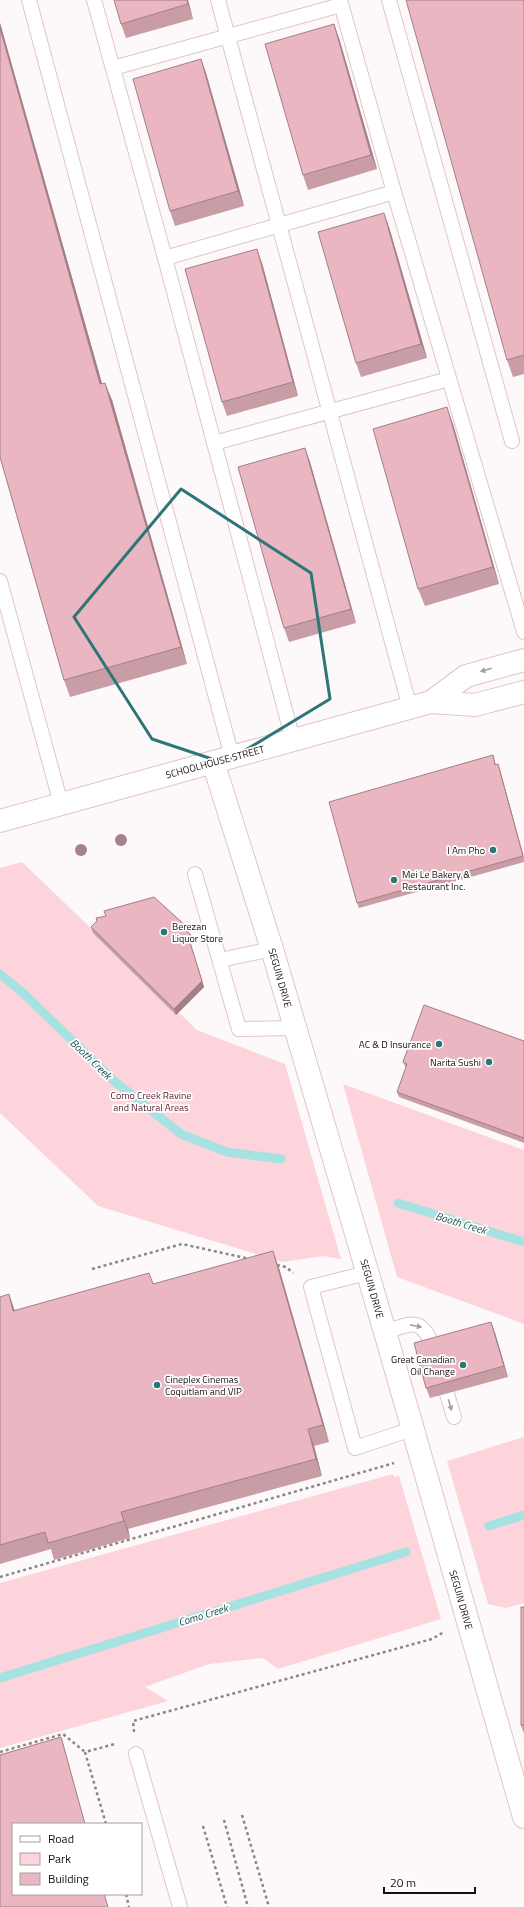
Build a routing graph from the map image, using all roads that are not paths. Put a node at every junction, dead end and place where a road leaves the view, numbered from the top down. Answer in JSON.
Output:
{"nodes":[{"id":1,"x":29,"y":0,"type":"edge"},
{"id":2,"x":94,"y":0,"type":"edge"},
{"id":3,"x":218,"y":0,"type":"edge"},
{"id":4,"x":388,"y":0,"type":"edge"},
{"id":5,"x":340,"y":3,"type":"edge"},
{"id":6,"x":228,"y":36,"type":"junction"},
{"id":7,"x":113,"y":68,"type":"junction"},
{"id":8,"x":394,"y":192,"type":"junction"},
{"id":9,"x":280,"y":226,"type":"junction"},
{"id":10,"x":165,"y":258,"type":"junction"},
{"id":11,"x":449,"y":379,"type":"junction"},
{"id":12,"x":329,"y":411,"type":"junction"},
{"id":13,"x":512,"y":441,"type":"dead end"},
{"id":14,"x":214,"y":443,"type":"junction"},
{"id":15,"x":0,"y":581,"type":"edge"},
{"id":16,"x":524,"y":632,"type":"edge"},
{"id":17,"x":524,"y":660,"type":"edge"},
{"id":18,"x":524,"y":692,"type":"edge"},
{"id":19,"x":420,"y":705,"type":"junction"},
{"id":20,"x":293,"y":740,"type":"junction"},
{"id":21,"x":222,"y":760,"type":"junction"},
{"id":22,"x":61,"y":804,"type":"junction"},
{"id":23,"x":0,"y":821,"type":"edge"},
{"id":24,"x":195,"y":874,"type":"dead end"},
{"id":25,"x":272,"y":949,"type":"junction"},
{"id":26,"x":220,"y":960,"type":"junction"},
{"id":27,"x":295,"y":1028,"type":"junction"},
{"id":28,"x":367,"y":1273,"type":"junction"},
{"id":29,"x":385,"y":1332,"type":"junction"},
{"id":30,"x":435,"y":1349,"type":"edge"},
{"id":31,"x":447,"y":1394,"type":"edge"},
{"id":32,"x":454,"y":1417,"type":"dead end"},
{"id":33,"x":412,"y":1429,"type":"junction"},
{"id":34,"x":136,"y":1754,"type":"road end"},
{"id":35,"x":524,"y":1817,"type":"edge"},
{"id":36,"x":180,"y":1907,"type":"edge"}],
"edges":[{"from":1,"to":21,"type":"lane"},
{"from":2,"to":7,"type":"lane"},
{"from":3,"to":6,"type":"lane"},
{"from":4,"to":13,"type":"lane"},
{"from":5,"to":6,"type":"lane"},
{"from":5,"to":8,"type":"lane"},
{"from":6,"to":7,"type":"lane"},
{"from":6,"to":9,"type":"lane"},
{"from":7,"to":10,"type":"lane"},
{"from":8,"to":9,"type":"lane"},
{"from":8,"to":11,"type":"lane"},
{"from":9,"to":10,"type":"lane"},
{"from":9,"to":12,"type":"lane"},
{"from":10,"to":14,"type":"lane"},
{"from":11,"to":12,"type":"lane"},
{"from":11,"to":16,"type":"lane"},
{"from":12,"to":14,"type":"lane"},
{"from":12,"to":19,"type":"lane"},
{"from":14,"to":20,"type":"lane"},
{"from":15,"to":22,"type":"lane"},
{"from":17,"to":19,"type":"street","name":"SCHOOLHOUSE STREET","one_way":true},
{"from":18,"to":19,"type":"street","name":"SCHOOLHOUSE STREET"},
{"from":19,"to":20,"type":"street","name":"SCHOOLHOUSE STREET"},
{"from":20,"to":21,"type":"street","name":"SCHOOLHOUSE STREET"},
{"from":21,"to":22,"type":"street","name":"SCHOOLHOUSE STREET"},
{"from":21,"to":25,"type":"street","name":"SEGUIN DRIVE"},
{"from":22,"to":23,"type":"street","name":"SCHOOLHOUSE STREET"},
{"from":24,"to":26,"type":"lane"},
{"from":25,"to":26,"type":"lane"},
{"from":25,"to":27,"type":"street","name":"SEGUIN DRIVE"},
{"from":26,"to":27,"type":"lane"},
{"from":27,"to":28,"type":"street","name":"SEGUIN DRIVE"},
{"from":28,"to":29,"type":"street","name":"SEGUIN DRIVE"},
{"from":28,"to":33,"type":"lane"},
{"from":29,"to":30,"type":"lane","one_way":true},
{"from":29,"to":33,"type":"street","name":"SEGUIN DRIVE"},
{"from":31,"to":32,"type":"lane","one_way":true},
{"from":33,"to":35,"type":"street","name":"SEGUIN DRIVE"},
{"from":34,"to":36,"type":"lane"}]}
